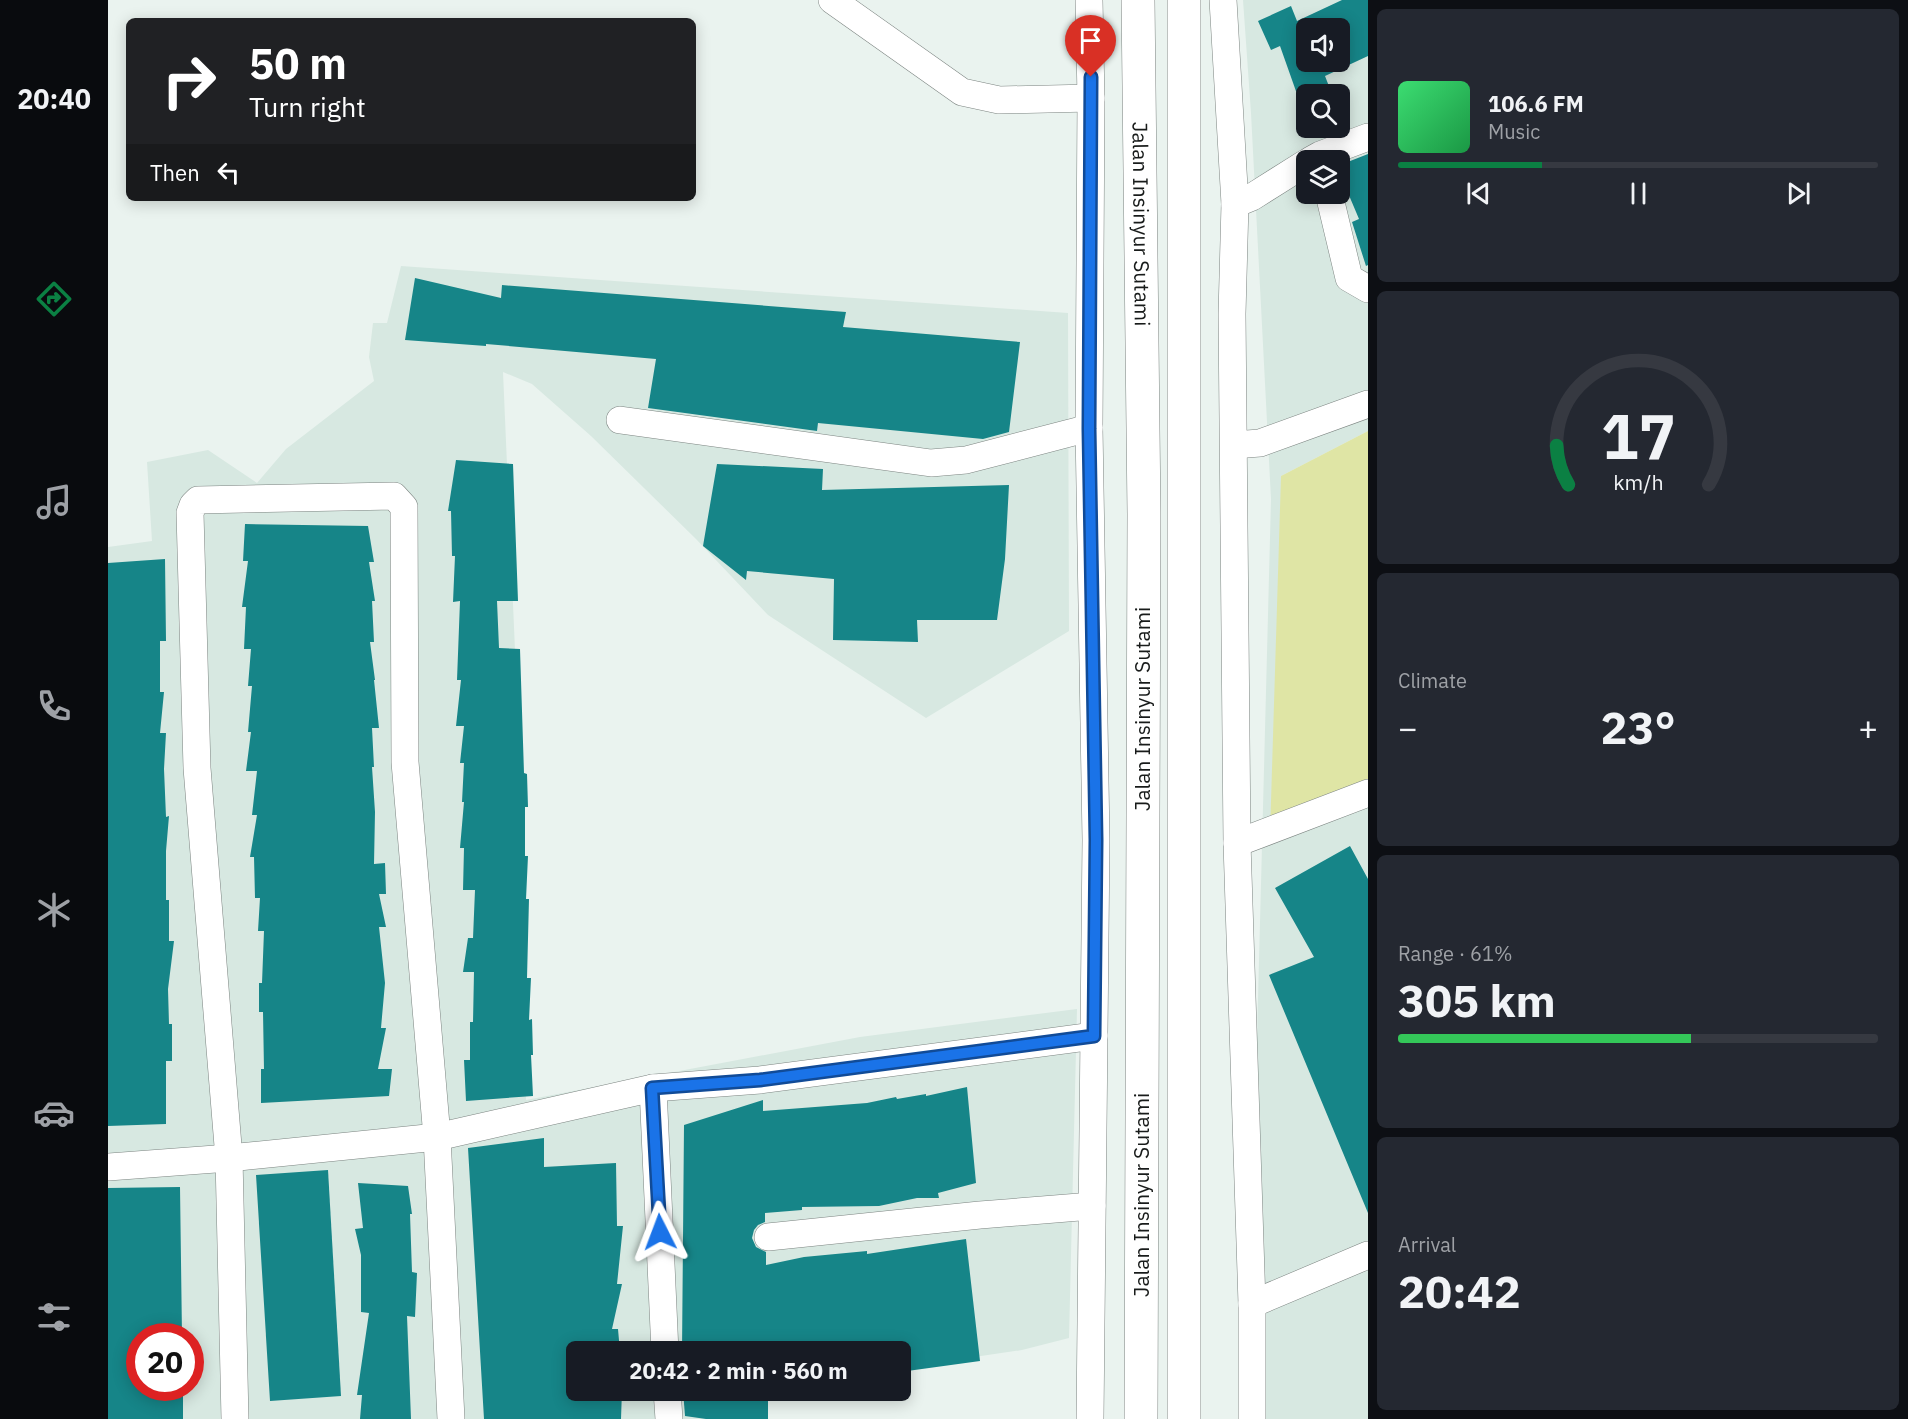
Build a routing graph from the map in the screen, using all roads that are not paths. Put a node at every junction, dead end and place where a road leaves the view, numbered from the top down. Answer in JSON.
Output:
{"nodes":[{"id":1,"x":832,"y":0,"type":"edge"},
{"id":2,"x":1089,"y":0,"type":"edge"},
{"id":3,"x":1138,"y":0,"type":"edge"},
{"id":4,"x":1184,"y":0,"type":"edge"},
{"id":5,"x":1223,"y":0,"type":"edge"},
{"id":6,"x":1091,"y":98,"type":"junction"},
{"id":7,"x":1368,"y":137,"type":"edge"},
{"id":8,"x":1338,"y":150,"type":"edge"},
{"id":9,"x":1296,"y":171,"type":"edge"},
{"id":10,"x":1234,"y":204,"type":"junction"},
{"id":11,"x":1331,"y":204,"type":"edge"},
{"id":12,"x":1368,"y":289,"type":"edge"},
{"id":13,"x":1368,"y":404,"type":"edge"},
{"id":14,"x":620,"y":420,"type":"dead end"},
{"id":15,"x":1089,"y":429,"type":"junction"},
{"id":16,"x":1234,"y":445,"type":"junction"},
{"id":17,"x":1368,"y":793,"type":"edge"},
{"id":18,"x":1237,"y":843,"type":"junction"},
{"id":19,"x":1094,"y":1036,"type":"junction"},
{"id":20,"x":652,"y":1088,"type":"junction"},
{"id":21,"x":437,"y":1137,"type":"junction"},
{"id":22,"x":229,"y":1158,"type":"junction"},
{"id":23,"x":108,"y":1167,"type":"edge"},
{"id":24,"x":1092,"y":1206,"type":"junction"},
{"id":25,"x":768,"y":1237,"type":"dead end"},
{"id":26,"x":1368,"y":1255,"type":"edge"},
{"id":27,"x":1252,"y":1305,"type":"junction"},
{"id":28,"x":664,"y":1341,"type":"edge"},
{"id":29,"x":668,"y":1401,"type":"edge"},
{"id":30,"x":235,"y":1419,"type":"edge"},
{"id":31,"x":451,"y":1419,"type":"edge"},
{"id":32,"x":669,"y":1419,"type":"edge"},
{"id":33,"x":1090,"y":1419,"type":"edge"},
{"id":34,"x":1141,"y":1419,"type":"edge"},
{"id":35,"x":1184,"y":1419,"type":"edge"},
{"id":36,"x":1252,"y":1419,"type":"edge"}],
"edges":[{"from":1,"to":6,"type":"street"},
{"from":2,"to":6,"type":"street"},
{"from":3,"to":34,"type":"highway","name":"Jalan Insinyur Sutami"},
{"from":4,"to":35,"type":"highway","name":"Jalan Insinyur Sutami"},
{"from":5,"to":10,"type":"street"},
{"from":6,"to":15,"type":"street"},
{"from":7,"to":8,"type":"street"},
{"from":9,"to":10,"type":"street"},
{"from":10,"to":16,"type":"street"},
{"from":11,"to":12,"type":"street"},
{"from":13,"to":16,"type":"street"},
{"from":14,"to":15,"type":"street"},
{"from":15,"to":19,"type":"street"},
{"from":16,"to":18,"type":"street"},
{"from":17,"to":18,"type":"street"},
{"from":18,"to":27,"type":"street"},
{"from":19,"to":20,"type":"street"},
{"from":19,"to":24,"type":"street"},
{"from":20,"to":21,"type":"street"},
{"from":20,"to":28,"type":"street"},
{"from":21,"to":22,"type":"street"},
{"from":21,"to":22,"type":"street"},
{"from":21,"to":31,"type":"street"},
{"from":22,"to":23,"type":"street"},
{"from":22,"to":30,"type":"street"},
{"from":24,"to":25,"type":"street"},
{"from":24,"to":33,"type":"street"},
{"from":26,"to":27,"type":"street"},
{"from":27,"to":36,"type":"street"},
{"from":29,"to":32,"type":"street"}]}
